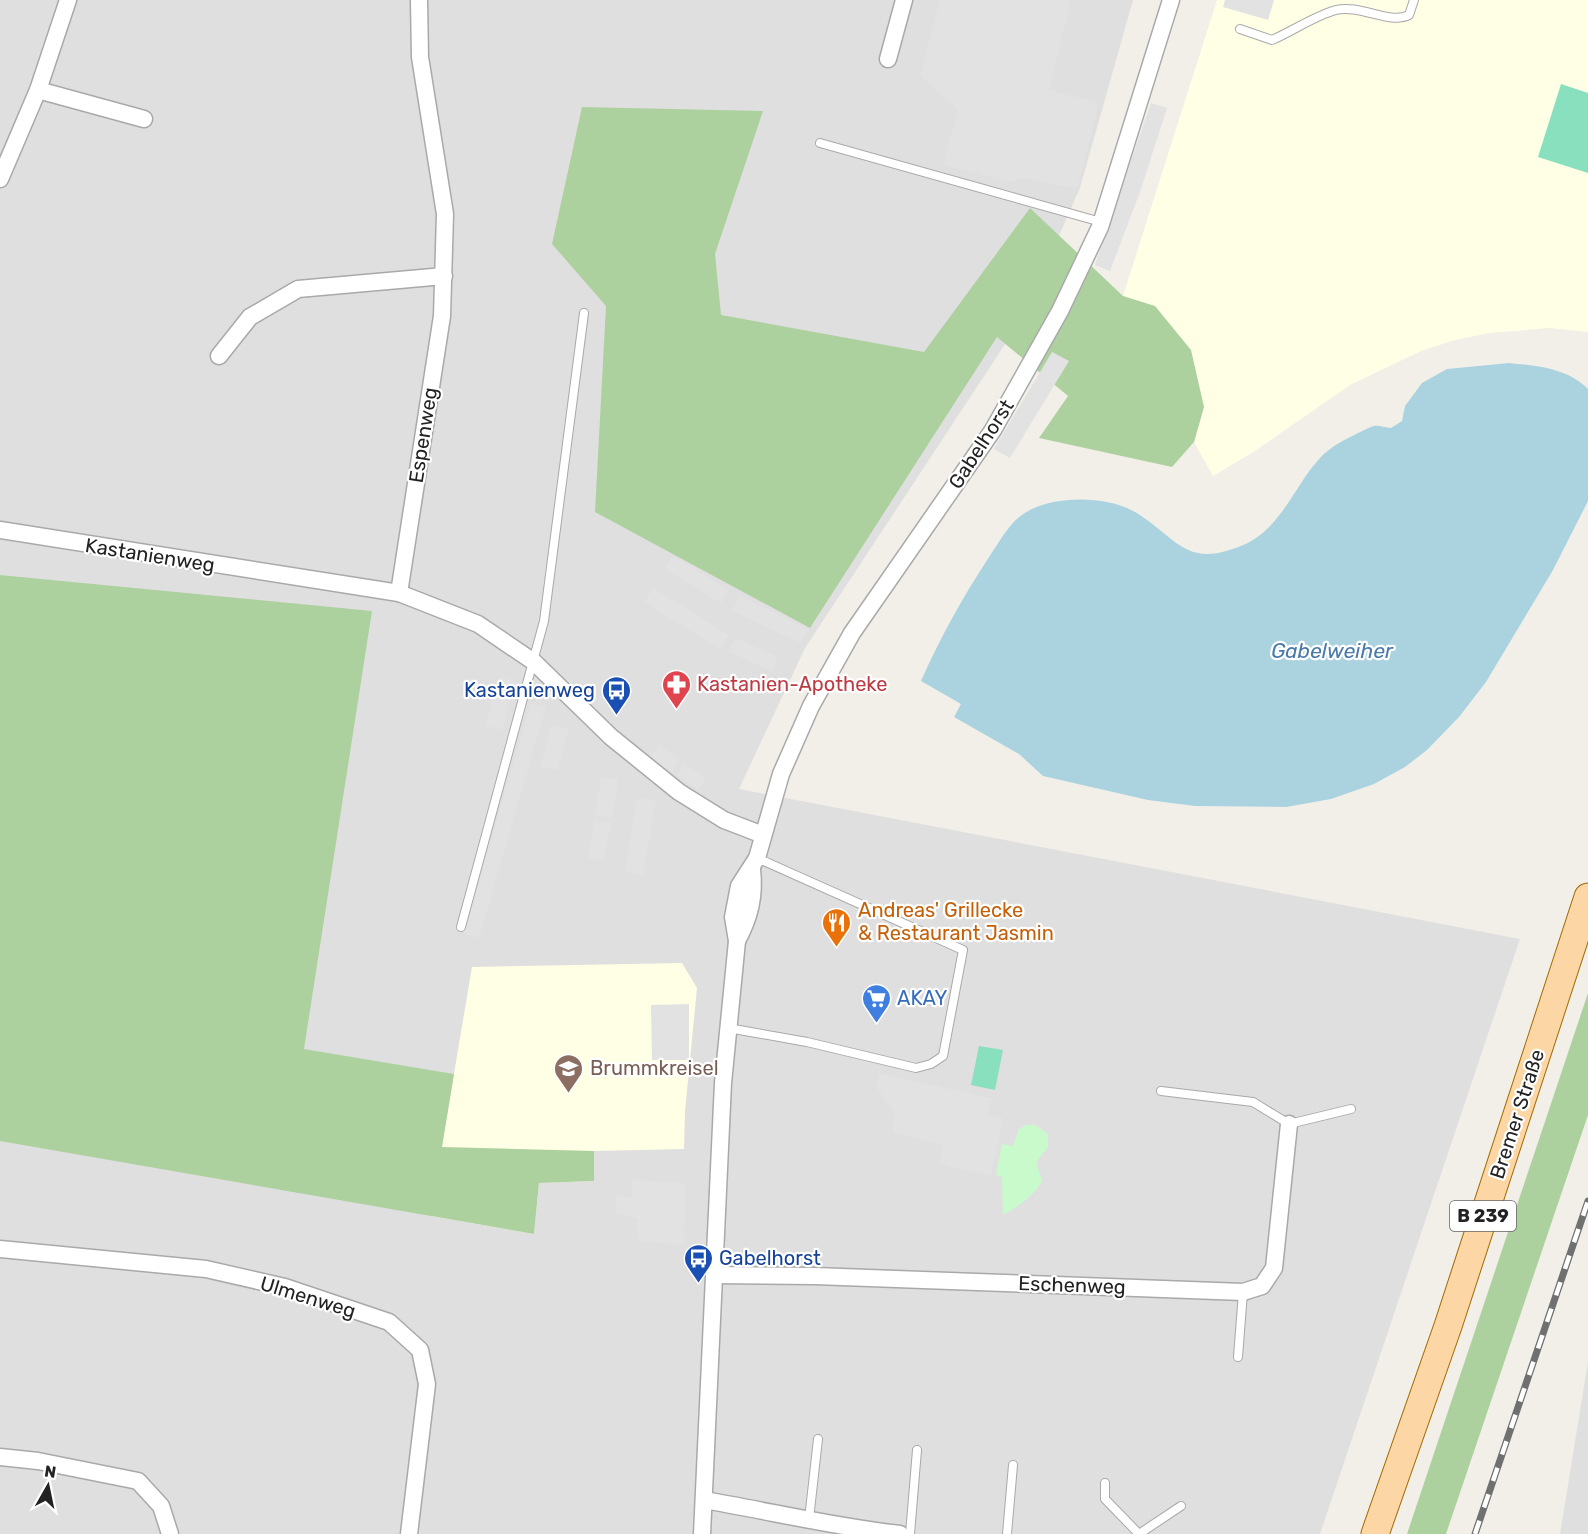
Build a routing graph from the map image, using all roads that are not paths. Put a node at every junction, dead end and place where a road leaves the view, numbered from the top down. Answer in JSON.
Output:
{"nodes":[{"id":1,"x":68,"y":0,"type":"edge"},
{"id":2,"x":419,"y":0,"type":"edge"},
{"id":3,"x":904,"y":0,"type":"edge"},
{"id":4,"x":1171,"y":0,"type":"edge"},
{"id":5,"x":1414,"y":0,"type":"edge"},
{"id":6,"x":1239,"y":29,"type":"dead end"},
{"id":7,"x":888,"y":58,"type":"dead end"},
{"id":8,"x":38,"y":90,"type":"junction"},
{"id":9,"x":144,"y":119,"type":"dead end"},
{"id":10,"x":820,"y":143,"type":"dead end"},
{"id":11,"x":0,"y":179,"type":"edge"},
{"id":12,"x":1101,"y":222,"type":"junction"},
{"id":13,"x":444,"y":276,"type":"junction"},
{"id":14,"x":584,"y":313,"type":"dead end"},
{"id":15,"x":219,"y":356,"type":"dead end"},
{"id":16,"x":0,"y":530,"type":"edge"},
{"id":17,"x":399,"y":593,"type":"junction"},
{"id":18,"x":534,"y":662,"type":"junction"},
{"id":19,"x":764,"y":835,"type":"junction"},
{"id":20,"x":754,"y":863,"type":"junction"},
{"id":21,"x":1588,"y":897,"type":"edge"},
{"id":22,"x":461,"y":927,"type":"dead end"},
{"id":23,"x":728,"y":1028,"type":"junction"},
{"id":24,"x":1161,"y":1091,"type":"dead end"},
{"id":25,"x":1351,"y":1109,"type":"dead end"},
{"id":26,"x":1289,"y":1124,"type":"junction"},
{"id":27,"x":0,"y":1249,"type":"edge"},
{"id":28,"x":714,"y":1275,"type":"junction"},
{"id":29,"x":1243,"y":1292,"type":"junction"},
{"id":30,"x":1238,"y":1357,"type":"dead end"},
{"id":31,"x":818,"y":1439,"type":"dead end"},
{"id":32,"x":917,"y":1450,"type":"dead end"},
{"id":33,"x":0,"y":1457,"type":"edge"},
{"id":34,"x":0,"y":1464,"type":"edge"},
{"id":35,"x":1013,"y":1465,"type":"dead end"},
{"id":36,"x":1105,"y":1483,"type":"dead end"},
{"id":37,"x":704,"y":1500,"type":"junction"},
{"id":38,"x":1181,"y":1506,"type":"dead end"},
{"id":39,"x":809,"y":1519,"type":"junction"},
{"id":40,"x":170,"y":1534,"type":"edge"},
{"id":41,"x":409,"y":1534,"type":"edge"},
{"id":42,"x":702,"y":1534,"type":"edge"},
{"id":43,"x":900,"y":1534,"type":"edge"},
{"id":44,"x":910,"y":1534,"type":"edge"},
{"id":45,"x":1006,"y":1534,"type":"edge"},
{"id":46,"x":1139,"y":1534,"type":"edge"},
{"id":47,"x":1375,"y":1534,"type":"edge"}],
"edges":[{"from":1,"to":8,"type":"street"},
{"from":2,"to":13,"type":"street","name":"Espenweg"},
{"from":3,"to":7,"type":"street"},
{"from":4,"to":12,"type":"street","name":"Gabelhorst"},
{"from":5,"to":6,"type":"lane"},
{"from":8,"to":9,"type":"street"},
{"from":8,"to":11,"type":"street"},
{"from":10,"to":12,"type":"lane"},
{"from":12,"to":19,"type":"street","name":"Gabelhorst"},
{"from":13,"to":15,"type":"street"},
{"from":13,"to":17,"type":"street","name":"Espenweg"},
{"from":14,"to":18,"type":"lane"},
{"from":16,"to":17,"type":"street","name":"Kastanienweg"},
{"from":17,"to":18,"type":"street","name":"Kastanienweg"},
{"from":18,"to":19,"type":"street","name":"Kastanienweg"},
{"from":18,"to":22,"type":"lane"},
{"from":19,"to":20,"type":"street","name":"Gabelhorst"},
{"from":20,"to":23,"type":"street","name":"Gabelhorst"},
{"from":20,"to":23,"type":"lane"},
{"from":21,"to":47,"type":"main road","name":"Bremer Straße","number":"B 239"},
{"from":23,"to":28,"type":"street","name":"Gabelhorst"},
{"from":24,"to":26,"type":"lane"},
{"from":25,"to":26,"type":"lane"},
{"from":26,"to":29,"type":"street"},
{"from":27,"to":41,"type":"street","name":"Ulmenweg"},
{"from":28,"to":29,"type":"street","name":"Eschenweg"},
{"from":28,"to":37,"type":"street","name":"Gabelhorst"},
{"from":29,"to":30,"type":"lane"},
{"from":31,"to":39,"type":"lane"},
{"from":32,"to":44,"type":"lane"},
{"from":33,"to":34,"type":"lane"},
{"from":33,"to":40,"type":"street"},
{"from":35,"to":45,"type":"lane"},
{"from":36,"to":46,"type":"lane"},
{"from":37,"to":39,"type":"street"},
{"from":37,"to":42,"type":"street","name":"Gabelhorst"},
{"from":38,"to":46,"type":"lane"},
{"from":39,"to":43,"type":"street"}]}
